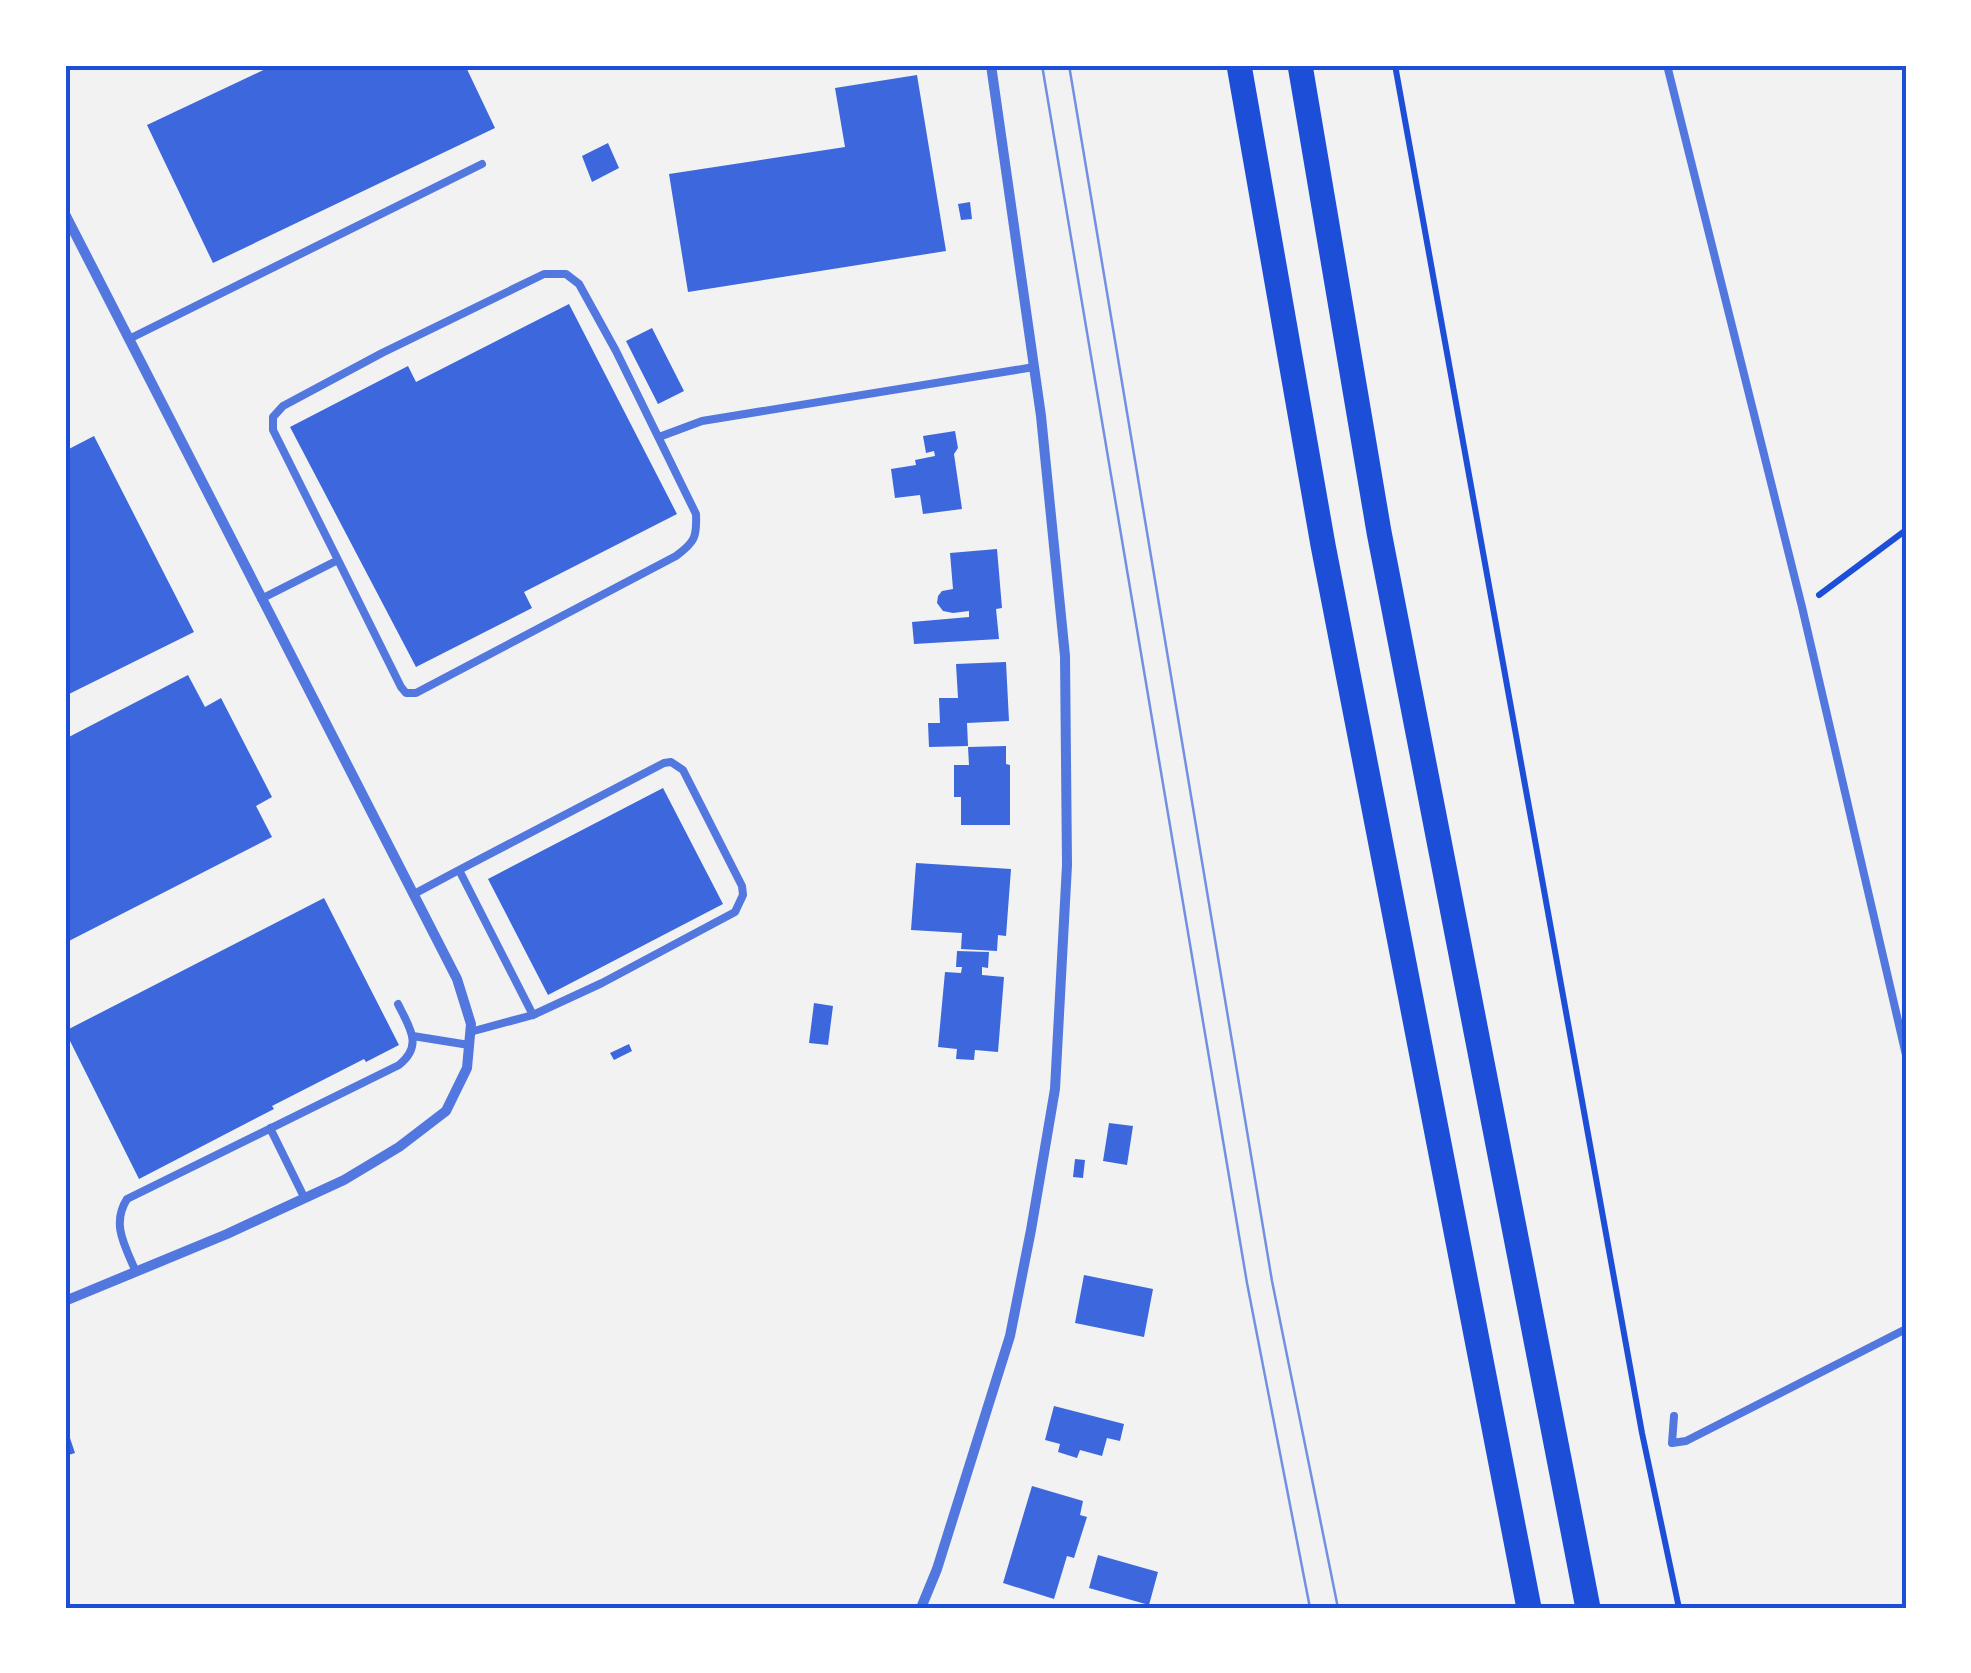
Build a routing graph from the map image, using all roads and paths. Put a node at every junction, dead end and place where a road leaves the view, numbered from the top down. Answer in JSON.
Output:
{"nodes":[{"id":1,"x":991,"y":65,"type":"edge"},
{"id":2,"x":1239,"y":65,"type":"edge"},
{"id":3,"x":1300,"y":65,"type":"edge"},
{"id":4,"x":1395,"y":65,"type":"edge"},
{"id":5,"x":1666,"y":65,"type":"edge"},
{"id":6,"x":482,"y":164,"type":"dead end"},
{"id":7,"x":65,"y":214,"type":"edge"},
{"id":8,"x":128,"y":339,"type":"junction"},
{"id":9,"x":1034,"y":366,"type":"junction"},
{"id":10,"x":659,"y":436,"type":"junction"},
{"id":11,"x":1906,"y":530,"type":"edge"},
{"id":12,"x":338,"y":560,"type":"junction"},
{"id":13,"x":262,"y":599,"type":"junction"},
{"id":14,"x":1802,"y":607,"type":"junction"},
{"id":15,"x":459,"y":870,"type":"junction"},
{"id":16,"x":414,"y":894,"type":"junction"},
{"id":17,"x":398,"y":1004,"type":"dead end"},
{"id":18,"x":532,"y":1016,"type":"junction"},
{"id":19,"x":414,"y":1036,"type":"junction"},
{"id":20,"x":469,"y":1038,"type":"junction"},
{"id":21,"x":1906,"y":1055,"type":"edge"},
{"id":22,"x":270,"y":1128,"type":"junction"},
{"id":23,"x":304,"y":1198,"type":"junction"},
{"id":24,"x":136,"y":1272,"type":"junction"},
{"id":25,"x":65,"y":1301,"type":"edge"},
{"id":26,"x":1906,"y":1329,"type":"edge"},
{"id":27,"x":1674,"y":1416,"type":"dead end"},
{"id":28,"x":921,"y":1608,"type":"edge"},
{"id":29,"x":1530,"y":1608,"type":"edge"},
{"id":30,"x":1588,"y":1608,"type":"edge"},
{"id":31,"x":1678,"y":1608,"type":"edge"}],
"edges":[{"from":1,"to":9,"type":"street"},
{"from":2,"to":29,"type":"main road"},
{"from":3,"to":30,"type":"main road"},
{"from":4,"to":31,"type":"path"},
{"from":5,"to":14,"type":"lane"},
{"from":6,"to":8,"type":"lane"},
{"from":7,"to":8,"type":"street"},
{"from":8,"to":13,"type":"street"},
{"from":9,"to":10,"type":"lane"},
{"from":9,"to":28,"type":"street"},
{"from":10,"to":12,"type":"lane"},
{"from":10,"to":12,"type":"lane"},
{"from":11,"to":14,"type":"path"},
{"from":12,"to":13,"type":"lane"},
{"from":13,"to":16,"type":"street"},
{"from":14,"to":21,"type":"lane"},
{"from":15,"to":16,"type":"lane"},
{"from":15,"to":18,"type":"lane"},
{"from":15,"to":18,"type":"lane"},
{"from":16,"to":20,"type":"street"},
{"from":17,"to":19,"type":"lane"},
{"from":18,"to":20,"type":"lane"},
{"from":19,"to":20,"type":"lane"},
{"from":19,"to":22,"type":"lane"},
{"from":20,"to":23,"type":"street"},
{"from":22,"to":23,"type":"lane"},
{"from":22,"to":24,"type":"lane"},
{"from":23,"to":24,"type":"street"},
{"from":24,"to":25,"type":"street"},
{"from":26,"to":27,"type":"lane"}]}
